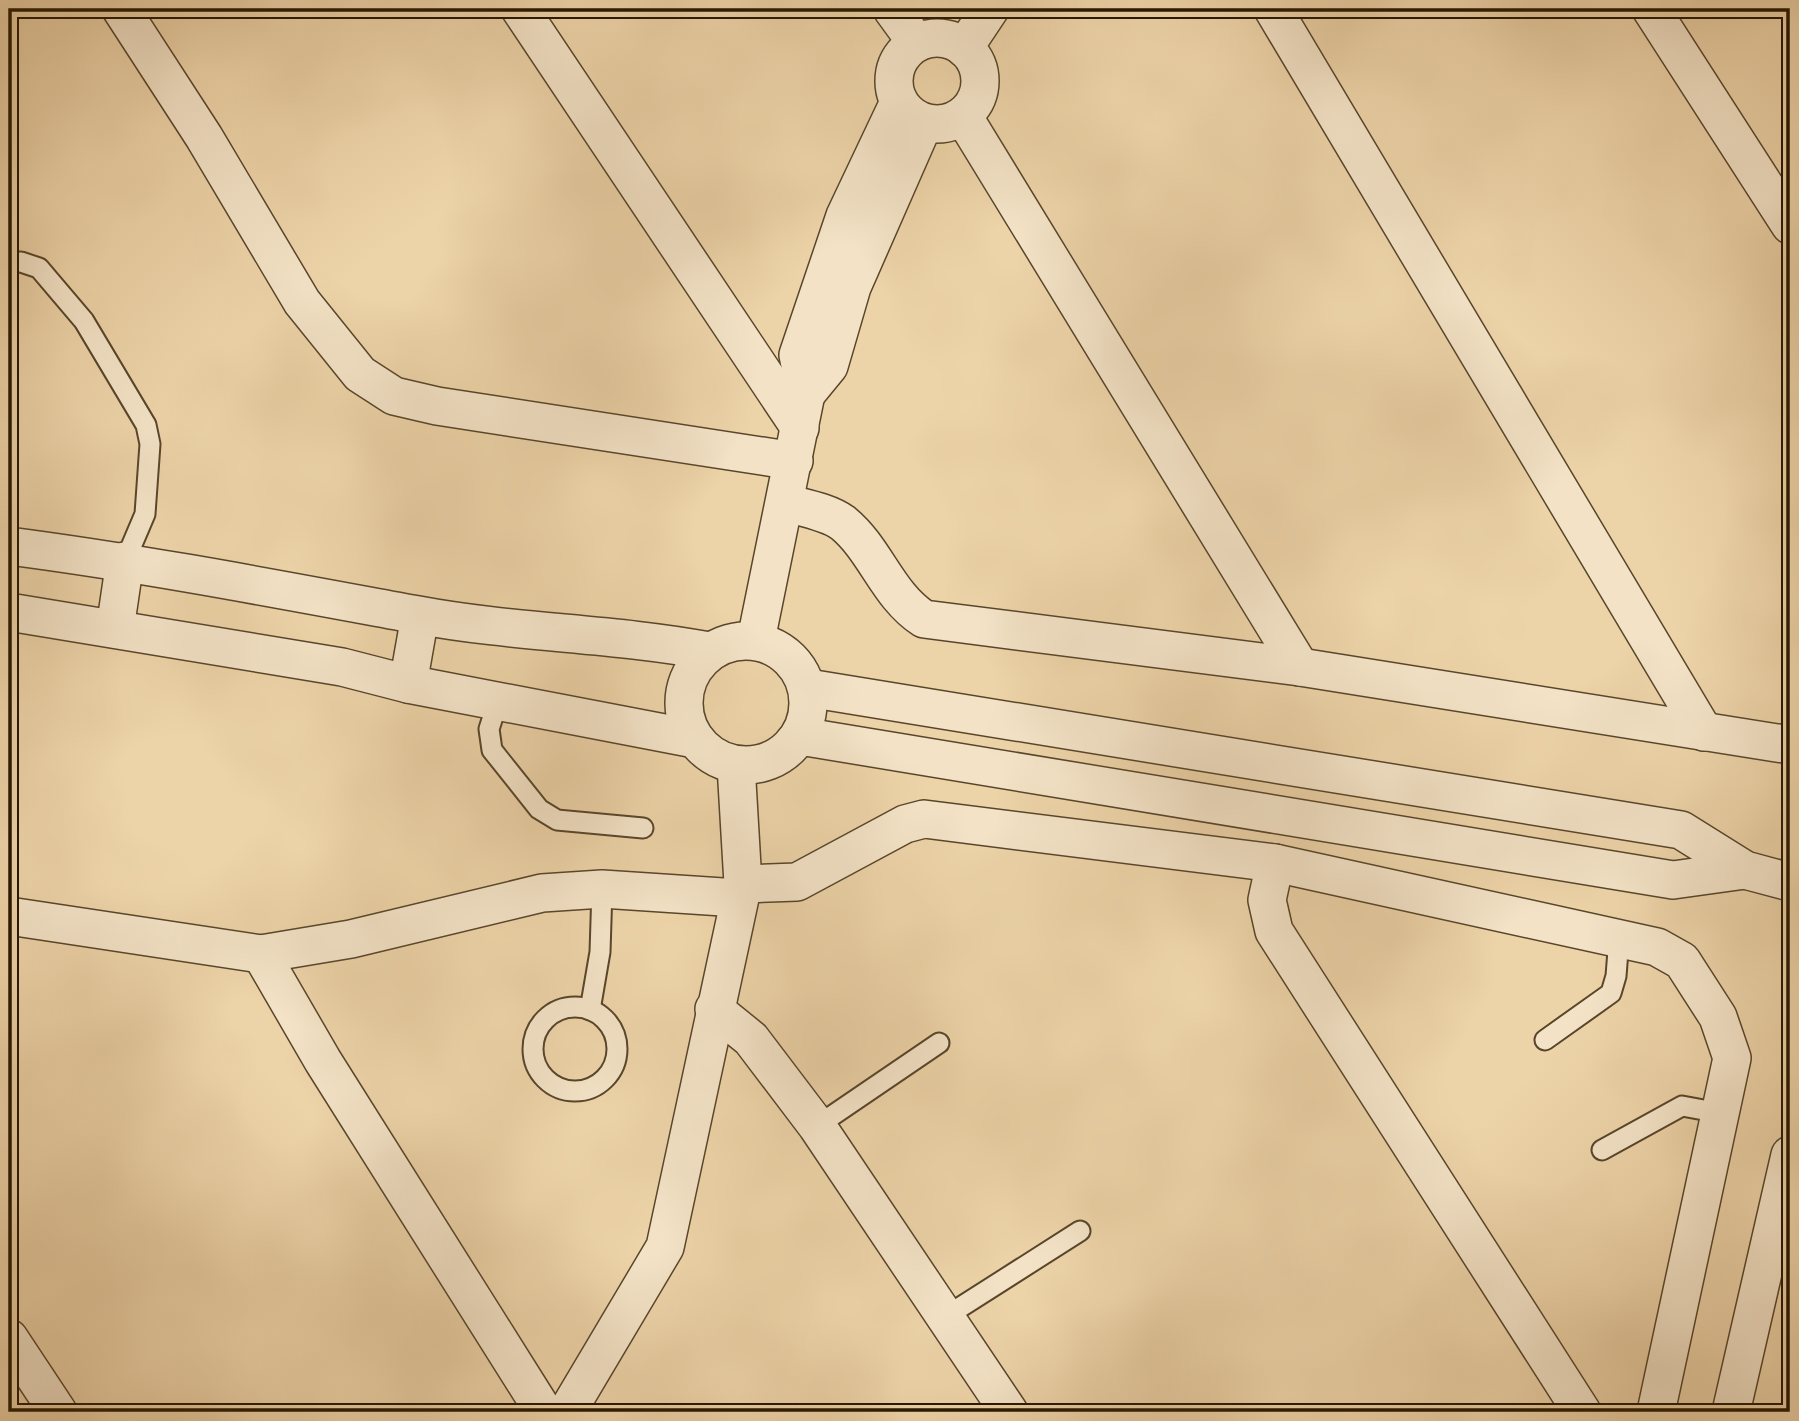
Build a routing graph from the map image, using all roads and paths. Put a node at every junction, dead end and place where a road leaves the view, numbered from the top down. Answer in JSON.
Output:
{"nodes":[{"id":1,"x":121,"y":9,"type":"edge"},
{"id":2,"x":520,"y":9,"type":"edge"},
{"id":3,"x":892,"y":9,"type":"edge"},
{"id":4,"x":990,"y":9,"type":"edge"},
{"id":5,"x":1273,"y":9,"type":"edge"},
{"id":6,"x":1651,"y":9,"type":"edge"},
{"id":7,"x":916,"y":43,"type":"junction"},
{"id":8,"x":964,"y":48,"type":"junction"},
{"id":9,"x":911,"y":112,"type":"junction"},
{"id":10,"x":963,"y":116,"type":"junction"},
{"id":11,"x":1790,"y":225,"type":"edge"},
{"id":12,"x":9,"y":262,"type":"edge"},
{"id":13,"x":800,"y":427,"type":"junction"},
{"id":14,"x":786,"y":503,"type":"junction"},
{"id":15,"x":9,"y":546,"type":"edge"},
{"id":16,"x":125,"y":561,"type":"junction"},
{"id":17,"x":9,"y":612,"type":"edge"},
{"id":18,"x":420,"y":616,"type":"junction"},
{"id":19,"x":115,"y":629,"type":"junction"},
{"id":20,"x":756,"y":640,"type":"junction"},
{"id":21,"x":709,"y":651,"type":"junction"},
{"id":22,"x":1300,"y":667,"type":"junction"},
{"id":23,"x":408,"y":684,"type":"junction"},
{"id":24,"x":808,"y":688,"type":"junction"},
{"id":25,"x":498,"y":701,"type":"junction"},
{"id":26,"x":1704,"y":732,"type":"junction"},
{"id":27,"x":800,"y":736,"type":"junction"},
{"id":28,"x":695,"y":739,"type":"junction"},
{"id":29,"x":1790,"y":745,"type":"edge"},
{"id":30,"x":1259,"y":761,"type":"junction"},
{"id":31,"x":736,"y":765,"type":"junction"},
{"id":32,"x":1251,"y":811,"type":"junction"},
{"id":33,"x":643,"y":828,"type":"dead end"},
{"id":34,"x":1275,"y":863,"type":"junction"},
{"id":35,"x":1745,"y":870,"type":"junction"},
{"id":36,"x":1790,"y":882,"type":"edge"},
{"id":37,"x":602,"y":889,"type":"junction"},
{"id":38,"x":740,"y":891,"type":"junction"},
{"id":39,"x":9,"y":916,"type":"edge"},
{"id":40,"x":1619,"y":938,"type":"junction"},
{"id":41,"x":261,"y":954,"type":"junction"},
{"id":42,"x":590,"y":1010,"type":"junction"},
{"id":43,"x":714,"y":1010,"type":"junction"},
{"id":44,"x":1545,"y":1040,"type":"dead end"},
{"id":45,"x":939,"y":1043,"type":"dead end"},
{"id":46,"x":1720,"y":1113,"type":"junction"},
{"id":47,"x":817,"y":1126,"type":"junction"},
{"id":48,"x":1602,"y":1150,"type":"dead end"},
{"id":49,"x":1790,"y":1155,"type":"edge"},
{"id":50,"x":1080,"y":1231,"type":"dead end"},
{"id":51,"x":945,"y":1317,"type":"junction"},
{"id":52,"x":9,"y":1338,"type":"edge"},
{"id":53,"x":58,"y":1412,"type":"edge"},
{"id":54,"x":544,"y":1412,"type":"edge"},
{"id":55,"x":567,"y":1412,"type":"edge"},
{"id":56,"x":1009,"y":1412,"type":"edge"},
{"id":57,"x":1582,"y":1412,"type":"edge"},
{"id":58,"x":1656,"y":1412,"type":"edge"},
{"id":59,"x":1731,"y":1412,"type":"edge"}],
"edges":[{"from":1,"to":13,"type":"street"},
{"from":2,"to":13,"type":"street"},
{"from":3,"to":7,"type":"street"},
{"from":4,"to":8,"type":"street"},
{"from":5,"to":26,"type":"street"},
{"from":6,"to":11,"type":"street"},
{"from":7,"to":8,"type":"street"},
{"from":7,"to":9,"type":"street"},
{"from":8,"to":10,"type":"street"},
{"from":9,"to":10,"type":"street"},
{"from":9,"to":13,"type":"street"},
{"from":10,"to":22,"type":"street"},
{"from":12,"to":16,"type":"lane"},
{"from":13,"to":14,"type":"street"},
{"from":14,"to":20,"type":"street"},
{"from":14,"to":22,"type":"street"},
{"from":15,"to":16,"type":"street"},
{"from":16,"to":18,"type":"street"},
{"from":16,"to":19,"type":"street"},
{"from":17,"to":19,"type":"street"},
{"from":18,"to":21,"type":"street"},
{"from":18,"to":23,"type":"street"},
{"from":19,"to":23,"type":"street"},
{"from":20,"to":21,"type":"street"},
{"from":20,"to":24,"type":"street"},
{"from":21,"to":28,"type":"street"},
{"from":22,"to":26,"type":"street"},
{"from":23,"to":25,"type":"street"},
{"from":24,"to":27,"type":"street"},
{"from":24,"to":30,"type":"street"},
{"from":25,"to":28,"type":"street"},
{"from":25,"to":33,"type":"lane"},
{"from":26,"to":29,"type":"street"},
{"from":27,"to":31,"type":"street"},
{"from":27,"to":32,"type":"street"},
{"from":28,"to":31,"type":"street"},
{"from":30,"to":32,"type":"street"},
{"from":30,"to":35,"type":"street"},
{"from":31,"to":38,"type":"street"},
{"from":32,"to":35,"type":"street"},
{"from":34,"to":38,"type":"street"},
{"from":34,"to":40,"type":"street"},
{"from":34,"to":57,"type":"street"},
{"from":35,"to":36,"type":"street"},
{"from":37,"to":38,"type":"street"},
{"from":37,"to":41,"type":"street"},
{"from":37,"to":42,"type":"lane"},
{"from":38,"to":43,"type":"street"},
{"from":39,"to":41,"type":"street"},
{"from":40,"to":44,"type":"lane"},
{"from":40,"to":46,"type":"street"},
{"from":41,"to":54,"type":"street"},
{"from":42,"to":42,"type":"lane"},
{"from":43,"to":47,"type":"street"},
{"from":43,"to":55,"type":"street"},
{"from":45,"to":47,"type":"lane"},
{"from":46,"to":48,"type":"lane"},
{"from":46,"to":58,"type":"street"},
{"from":47,"to":51,"type":"street"},
{"from":49,"to":59,"type":"street"},
{"from":50,"to":51,"type":"lane"},
{"from":51,"to":56,"type":"street"},
{"from":52,"to":53,"type":"street"}]}
